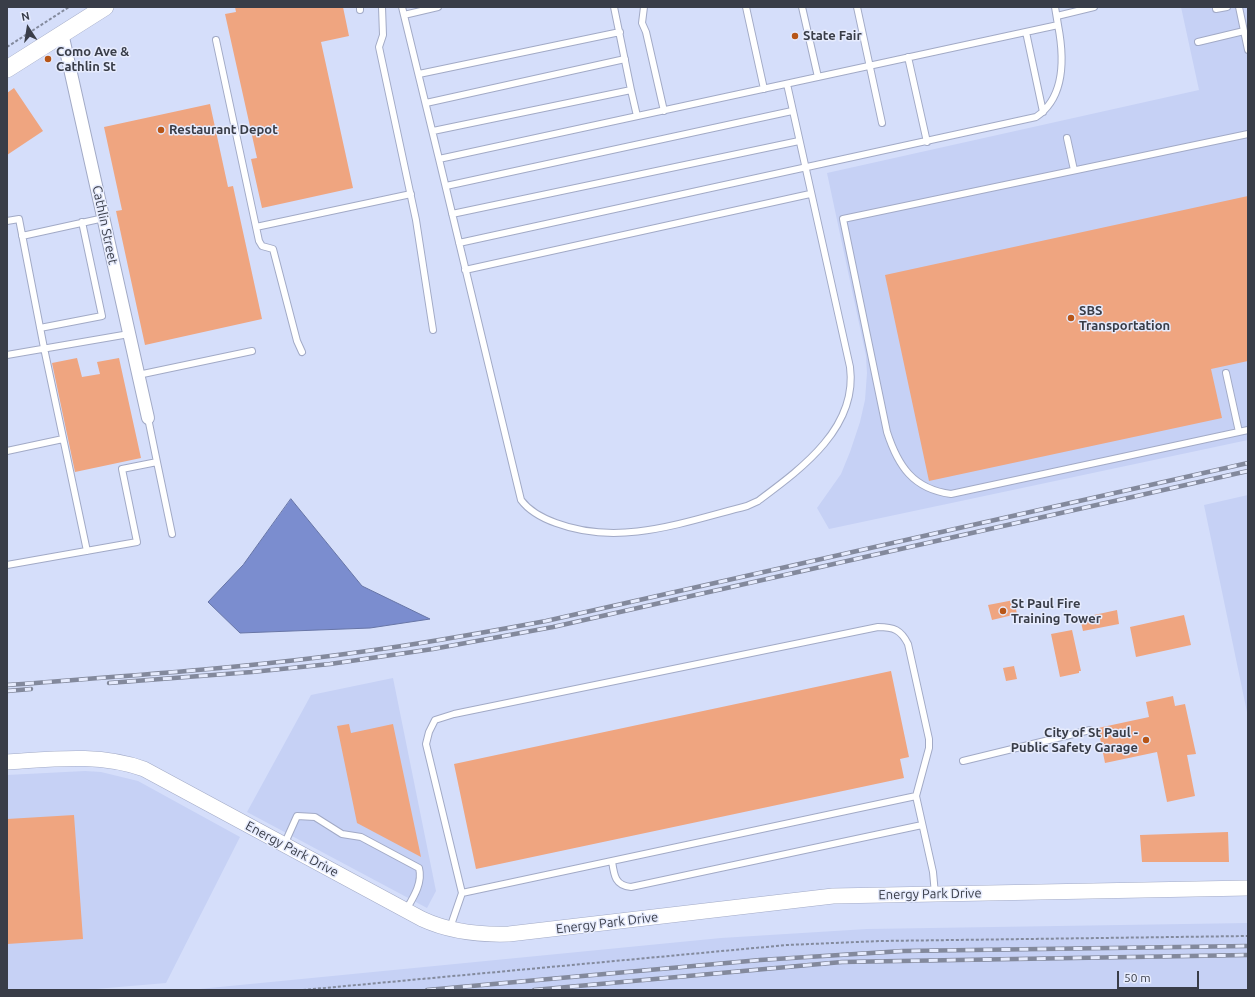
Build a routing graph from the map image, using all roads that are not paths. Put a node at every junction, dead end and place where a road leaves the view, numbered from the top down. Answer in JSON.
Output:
{"nodes":[{"id":1,"x":105,"y":7,"type":"edge"},
{"id":2,"x":382,"y":7,"type":"edge"},
{"id":3,"x":402,"y":7,"type":"edge"},
{"id":4,"x":438,"y":7,"type":"edge"},
{"id":5,"x":614,"y":7,"type":"edge"},
{"id":6,"x":644,"y":7,"type":"edge"},
{"id":7,"x":746,"y":7,"type":"edge"},
{"id":8,"x":802,"y":7,"type":"edge"},
{"id":9,"x":857,"y":7,"type":"edge"},
{"id":10,"x":1055,"y":7,"type":"edge"},
{"id":11,"x":1094,"y":7,"type":"edge"},
{"id":12,"x":1227,"y":7,"type":"edge"},
{"id":13,"x":1239,"y":7,"type":"edge"},
{"id":14,"x":1216,"y":9,"type":"dead end"},
{"id":15,"x":404,"y":15,"type":"junction"},
{"id":16,"x":1057,"y":16,"type":"junction"},
{"id":17,"x":1058,"y":25,"type":"junction"},
{"id":18,"x":620,"y":32,"type":"junction"},
{"id":19,"x":1026,"y":32,"type":"junction"},
{"id":20,"x":1244,"y":32,"type":"junction"},
{"id":21,"x":62,"y":33,"type":"junction"},
{"id":22,"x":216,"y":40,"type":"dead end"},
{"id":23,"x":1198,"y":42,"type":"dead end"},
{"id":24,"x":1248,"y":50,"type":"edge"},
{"id":25,"x":908,"y":58,"type":"junction"},
{"id":26,"x":625,"y":59,"type":"junction"},
{"id":27,"x":869,"y":66,"type":"junction"},
{"id":28,"x":7,"y":69,"type":"edge"},
{"id":29,"x":419,"y":74,"type":"junction"},
{"id":30,"x":818,"y":77,"type":"junction"},
{"id":31,"x":787,"y":84,"type":"junction"},
{"id":32,"x":764,"y":89,"type":"junction"},
{"id":33,"x":631,"y":90,"type":"junction"},
{"id":34,"x":426,"y":103,"type":"junction"},
{"id":35,"x":664,"y":111,"type":"junction"},
{"id":36,"x":792,"y":111,"type":"junction"},
{"id":37,"x":1043,"y":112,"type":"junction"},
{"id":38,"x":637,"y":116,"type":"junction"},
{"id":39,"x":882,"y":123,"type":"dead end"},
{"id":40,"x":433,"y":131,"type":"junction"},
{"id":41,"x":1248,"y":134,"type":"edge"},
{"id":42,"x":1067,"y":138,"type":"dead end"},
{"id":43,"x":800,"y":141,"type":"junction"},
{"id":44,"x":927,"y":142,"type":"junction"},
{"id":45,"x":440,"y":159,"type":"junction"},
{"id":46,"x":806,"y":168,"type":"junction"},
{"id":47,"x":1074,"y":170,"type":"junction"},
{"id":48,"x":446,"y":186,"type":"junction"},
{"id":49,"x":410,"y":194,"type":"junction"},
{"id":50,"x":810,"y":194,"type":"junction"},
{"id":51,"x":452,"y":214,"type":"junction"},
{"id":52,"x":104,"y":218,"type":"junction"},
{"id":53,"x":7,"y":221,"type":"edge"},
{"id":54,"x":82,"y":222,"type":"junction"},
{"id":55,"x":256,"y":227,"type":"junction"},
{"id":56,"x":22,"y":236,"type":"junction"},
{"id":57,"x":459,"y":243,"type":"junction"},
{"id":58,"x":466,"y":270,"type":"junction"},
{"id":59,"x":40,"y":328,"type":"junction"},
{"id":60,"x":433,"y":330,"type":"dead end"},
{"id":61,"x":129,"y":334,"type":"junction"},
{"id":62,"x":44,"y":348,"type":"junction"},
{"id":63,"x":252,"y":351,"type":"dead end"},
{"id":64,"x":302,"y":352,"type":"dead end"},
{"id":65,"x":7,"y":355,"type":"edge"},
{"id":66,"x":1226,"y":373,"type":"dead end"},
{"id":67,"x":138,"y":375,"type":"junction"},
{"id":68,"x":148,"y":418,"type":"joint"},
{"id":69,"x":1248,"y":430,"type":"edge"},
{"id":70,"x":1239,"y":432,"type":"junction"},
{"id":71,"x":63,"y":439,"type":"junction"},
{"id":72,"x":7,"y":451,"type":"edge"},
{"id":73,"x":157,"y":462,"type":"junction"},
{"id":74,"x":172,"y":534,"type":"dead end"},
{"id":75,"x":87,"y":551,"type":"junction"},
{"id":76,"x":7,"y":565,"type":"edge"},
{"id":77,"x":1090,"y":730,"type":"dead end"},
{"id":78,"x":963,"y":761,"type":"dead end"},
{"id":79,"x":7,"y":762,"type":"edge"},
{"id":80,"x":916,"y":796,"type":"junction"},
{"id":81,"x":922,"y":825,"type":"junction"},
{"id":82,"x":284,"y":845,"type":"junction"},
{"id":83,"x":612,"y":861,"type":"junction"},
{"id":84,"x":1248,"y":888,"type":"edge"},
{"id":85,"x":462,"y":893,"type":"junction"},
{"id":86,"x":935,"y":894,"type":"junction"},
{"id":87,"x":406,"y":910,"type":"junction"},
{"id":88,"x":449,"y":929,"type":"junction"}],
"edges":[{"from":1,"to":21,"type":"main road"},
{"from":2,"to":49,"type":"lane"},
{"from":3,"to":15,"type":"lane"},
{"from":4,"to":15,"type":"lane"},
{"from":5,"to":18,"type":"lane"},
{"from":6,"to":35,"type":"lane"},
{"from":7,"to":32,"type":"lane"},
{"from":8,"to":30,"type":"lane"},
{"from":9,"to":27,"type":"lane"},
{"from":10,"to":16,"type":"lane"},
{"from":11,"to":16,"type":"lane"},
{"from":12,"to":14,"type":"lane"},
{"from":13,"to":20,"type":"lane"},
{"from":15,"to":29,"type":"lane"},
{"from":16,"to":17,"type":"lane"},
{"from":17,"to":19,"type":"lane"},
{"from":17,"to":37,"type":"lane"},
{"from":18,"to":26,"type":"lane"},
{"from":18,"to":29,"type":"lane"},
{"from":19,"to":25,"type":"lane"},
{"from":19,"to":37,"type":"lane"},
{"from":20,"to":23,"type":"lane"},
{"from":20,"to":24,"type":"lane"},
{"from":21,"to":28,"type":"main road"},
{"from":21,"to":52,"type":"street","name":"Cathlin Street"},
{"from":22,"to":55,"type":"lane"},
{"from":25,"to":27,"type":"lane"},
{"from":25,"to":44,"type":"lane"},
{"from":26,"to":33,"type":"lane"},
{"from":26,"to":34,"type":"lane"},
{"from":27,"to":30,"type":"lane"},
{"from":27,"to":39,"type":"lane"},
{"from":29,"to":34,"type":"lane"},
{"from":30,"to":31,"type":"lane"},
{"from":31,"to":32,"type":"lane"},
{"from":31,"to":36,"type":"lane"},
{"from":32,"to":35,"type":"lane"},
{"from":33,"to":38,"type":"lane"},
{"from":33,"to":40,"type":"lane"},
{"from":34,"to":40,"type":"lane"},
{"from":35,"to":38,"type":"lane"},
{"from":36,"to":43,"type":"lane"},
{"from":36,"to":48,"type":"lane"},
{"from":37,"to":44,"type":"lane"},
{"from":38,"to":45,"type":"lane"},
{"from":40,"to":45,"type":"lane"},
{"from":41,"to":47,"type":"lane"},
{"from":42,"to":47,"type":"lane"},
{"from":43,"to":46,"type":"lane"},
{"from":43,"to":51,"type":"lane"},
{"from":44,"to":46,"type":"lane"},
{"from":45,"to":48,"type":"lane"},
{"from":46,"to":50,"type":"lane"},
{"from":46,"to":57,"type":"lane"},
{"from":47,"to":70,"type":"lane"},
{"from":48,"to":51,"type":"lane"},
{"from":49,"to":55,"type":"lane"},
{"from":49,"to":60,"type":"lane"},
{"from":50,"to":58,"type":"lane"},
{"from":50,"to":58,"type":"lane"},
{"from":51,"to":57,"type":"lane"},
{"from":52,"to":54,"type":"lane"},
{"from":52,"to":61,"type":"street","name":"Cathlin Street"},
{"from":53,"to":56,"type":"lane"},
{"from":54,"to":56,"type":"lane"},
{"from":54,"to":59,"type":"lane"},
{"from":55,"to":64,"type":"lane"},
{"from":56,"to":59,"type":"lane"},
{"from":57,"to":58,"type":"lane"},
{"from":59,"to":62,"type":"lane"},
{"from":61,"to":62,"type":"lane"},
{"from":61,"to":67,"type":"street","name":"Cathlin Street"},
{"from":62,"to":65,"type":"lane"},
{"from":62,"to":71,"type":"lane"},
{"from":63,"to":67,"type":"lane"},
{"from":66,"to":70,"type":"lane"},
{"from":67,"to":68,"type":"street","name":"Cathlin Street"},
{"from":68,"to":73,"type":"lane"},
{"from":69,"to":70,"type":"lane"},
{"from":71,"to":72,"type":"lane"},
{"from":71,"to":75,"type":"lane"},
{"from":73,"to":74,"type":"lane"},
{"from":73,"to":75,"type":"lane"},
{"from":75,"to":76,"type":"lane"},
{"from":77,"to":78,"type":"lane"},
{"from":79,"to":82,"type":"street","name":"Energy Park Drive"},
{"from":80,"to":81,"type":"lane"},
{"from":80,"to":83,"type":"lane"},
{"from":80,"to":85,"type":"lane"},
{"from":81,"to":83,"type":"lane"},
{"from":81,"to":86,"type":"lane"},
{"from":82,"to":87,"type":"street","name":"Energy Park Drive"},
{"from":82,"to":87,"type":"lane"},
{"from":83,"to":85,"type":"lane"},
{"from":84,"to":86,"type":"street","name":"Energy Park Drive"},
{"from":85,"to":88,"type":"lane"},
{"from":86,"to":88,"type":"street","name":"Energy Park Drive"},
{"from":87,"to":88,"type":"street","name":"Energy Park Drive"}]}
